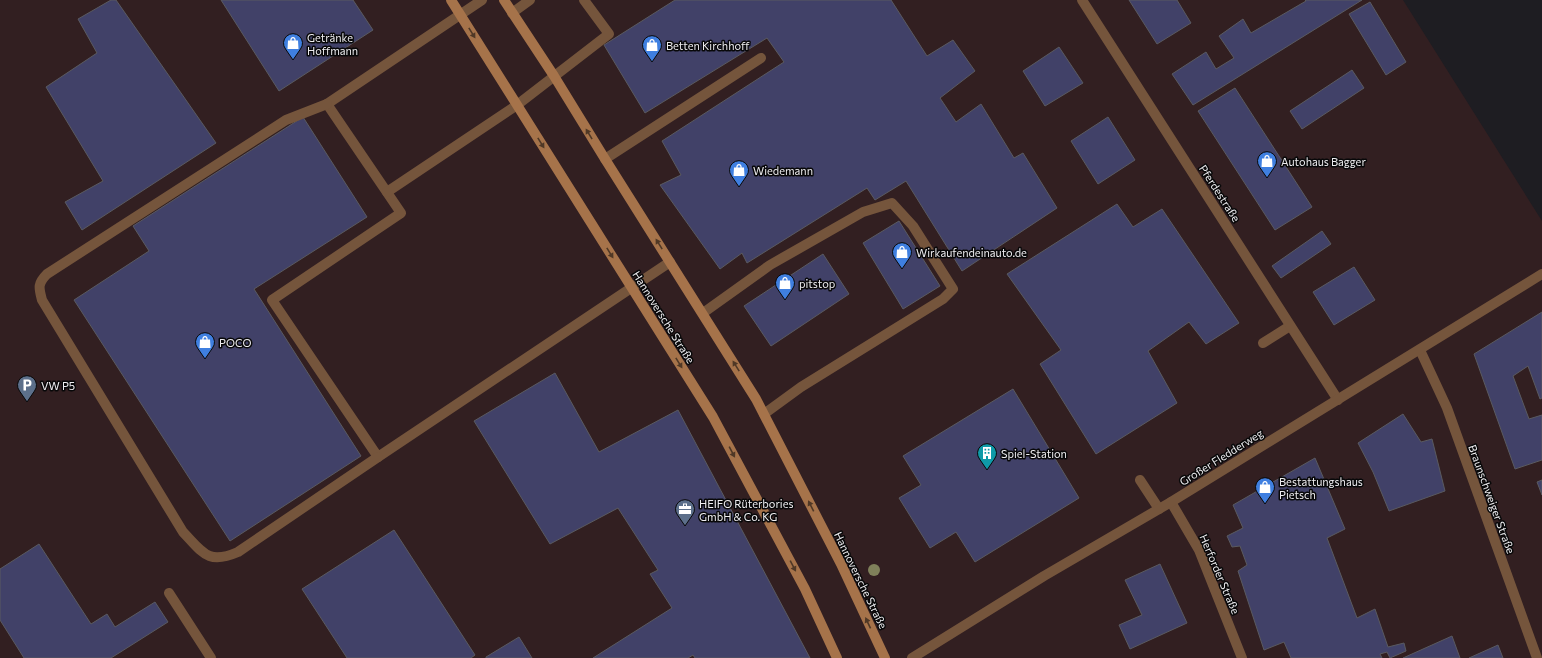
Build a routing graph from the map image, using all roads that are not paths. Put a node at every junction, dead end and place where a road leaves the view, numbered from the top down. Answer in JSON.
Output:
{"nodes":[{"id":1,"x":451,"y":0,"type":"edge"},
{"id":2,"x":482,"y":0,"type":"edge"},
{"id":3,"x":504,"y":0,"type":"edge"},
{"id":4,"x":530,"y":0,"type":"edge"},
{"id":5,"x":584,"y":0,"type":"edge"},
{"id":6,"x":1082,"y":0,"type":"edge"},
{"id":7,"x":512,"y":13,"type":"junction"},
{"id":8,"x":460,"y":14,"type":"junction"},
{"id":9,"x":761,"y":58,"type":"dead end"},
{"id":10,"x":554,"y":76,"type":"junction"},
{"id":11,"x":327,"y":104,"type":"junction"},
{"id":12,"x":517,"y":106,"type":"junction"},
{"id":13,"x":605,"y":159,"type":"junction"},
{"id":14,"x":387,"y":192,"type":"junction"},
{"id":15,"x":670,"y":262,"type":"junction"},
{"id":16,"x":1542,"y":274,"type":"edge"},
{"id":17,"x":632,"y":287,"type":"junction"},
{"id":18,"x":703,"y":313,"type":"junction"},
{"id":19,"x":1290,"y":326,"type":"junction"},
{"id":20,"x":1263,"y":343,"type":"dead end"},
{"id":21,"x":1420,"y":350,"type":"junction"},
{"id":22,"x":1338,"y":400,"type":"junction"},
{"id":23,"x":764,"y":414,"type":"junction"},
{"id":24,"x":378,"y":457,"type":"junction"},
{"id":25,"x":1140,"y":480,"type":"dead end"},
{"id":26,"x":1172,"y":502,"type":"junction"},
{"id":27,"x":1158,"y":509,"type":"junction"},
{"id":28,"x":169,"y":592,"type":"dead end"},
{"id":29,"x":210,"y":658,"type":"edge"},
{"id":30,"x":837,"y":658,"type":"edge"},
{"id":31,"x":885,"y":658,"type":"edge"},
{"id":32,"x":912,"y":658,"type":"edge"},
{"id":33,"x":1242,"y":658,"type":"edge"},
{"id":34,"x":1537,"y":658,"type":"edge"}],
"edges":[{"from":1,"to":8,"type":"main road","name":"Hannoversche Straße"},
{"from":2,"to":8,"type":"street"},
{"from":3,"to":7,"type":"main road","name":"Hannoversche Straße"},
{"from":4,"to":7,"type":"street"},
{"from":5,"to":10,"type":"street"},
{"from":6,"to":19,"type":"street","name":"Pferdestraße"},
{"from":7,"to":10,"type":"main road","name":"Hannoversche Straße"},
{"from":8,"to":11,"type":"street"},
{"from":8,"to":12,"type":"main road","name":"Hannoversche Straße","one_way":true},
{"from":9,"to":13,"type":"street"},
{"from":10,"to":12,"type":"street"},
{"from":13,"to":10,"type":"main road","name":"Hannoversche Straße","one_way":true},
{"from":11,"to":14,"type":"street"},
{"from":11,"to":24,"type":"street"},
{"from":12,"to":14,"type":"street"},
{"from":12,"to":17,"type":"main road","name":"Hannoversche Straße","one_way":true},
{"from":15,"to":13,"type":"main road","name":"Hannoversche Straße","one_way":true},
{"from":14,"to":24,"type":"street"},
{"from":15,"to":17,"type":"street"},
{"from":15,"to":18,"type":"main road","name":"Hannoversche Straße"},
{"from":16,"to":21,"type":"street","name":"Großer Fledderweg"},
{"from":17,"to":24,"type":"street"},
{"from":17,"to":30,"type":"main road","name":"Hannoversche Straße","one_way":true},
{"from":23,"to":18,"type":"main road","name":"Hannoversche Straße","one_way":true},
{"from":18,"to":23,"type":"street"},
{"from":19,"to":20,"type":"street"},
{"from":19,"to":22,"type":"street","name":"Pferdestraße"},
{"from":21,"to":22,"type":"street","name":"Großer Fledderweg"},
{"from":21,"to":34,"type":"street","name":"Braunschweiger Straße"},
{"from":22,"to":26,"type":"street","name":"Großer Fledderweg"},
{"from":31,"to":23,"type":"main road","name":"Hannoversche Straße","one_way":true},
{"from":25,"to":27,"type":"street"},
{"from":26,"to":27,"type":"street","name":"Großer Fledderweg"},
{"from":26,"to":33,"type":"street","name":"Herforder Straße"},
{"from":27,"to":32,"type":"street","name":"Großer Fledderweg"},
{"from":28,"to":29,"type":"street"}]}
